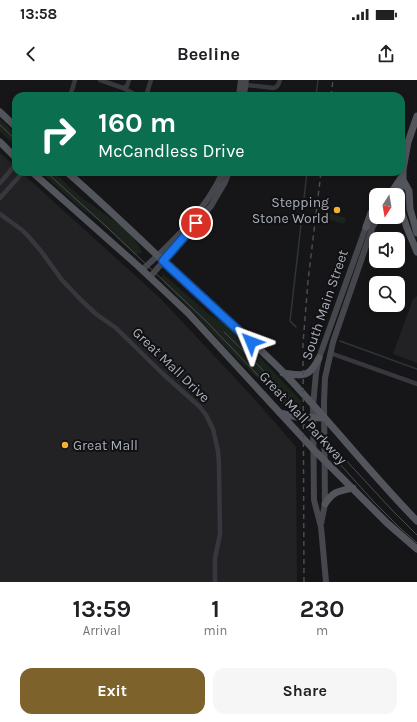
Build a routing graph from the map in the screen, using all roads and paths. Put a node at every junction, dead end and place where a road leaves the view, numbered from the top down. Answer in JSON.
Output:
{"nodes":[{"id":1,"x":75,"y":80,"type":"edge"},
{"id":2,"x":100,"y":80,"type":"edge"},
{"id":3,"x":129,"y":80,"type":"edge"},
{"id":4,"x":150,"y":80,"type":"edge"},
{"id":5,"x":280,"y":80,"type":"edge"},
{"id":6,"x":244,"y":82,"type":"edge"},
{"id":7,"x":123,"y":88,"type":"junction"},
{"id":8,"x":71,"y":92,"type":"edge"},
{"id":9,"x":130,"y":92,"type":"edge"},
{"id":10,"x":147,"y":92,"type":"edge"},
{"id":11,"x":240,"y":92,"type":"edge"},
{"id":12,"x":0,"y":112,"type":"edge"},
{"id":13,"x":417,"y":116,"type":"edge"},
{"id":14,"x":12,"y":123,"type":"edge"},
{"id":15,"x":0,"y":142,"type":"edge"},
{"id":16,"x":12,"y":154,"type":"edge"},
{"id":17,"x":405,"y":159,"type":"edge"},
{"id":18,"x":12,"y":168,"type":"edge"},
{"id":19,"x":19,"y":176,"type":"edge"},
{"id":20,"x":36,"y":176,"type":"edge"},
{"id":21,"x":72,"y":176,"type":"edge"},
{"id":22,"x":221,"y":176,"type":"edge"},
{"id":23,"x":227,"y":176,"type":"edge"},
{"id":24,"x":403,"y":178,"type":"junction"},
{"id":25,"x":0,"y":182,"type":"edge"},
{"id":26,"x":395,"y":188,"type":"edge"},
{"id":27,"x":400,"y":188,"type":"edge"},
{"id":28,"x":0,"y":198,"type":"edge"},
{"id":29,"x":410,"y":209,"type":"junction"},
{"id":30,"x":405,"y":210,"type":"edge"},
{"id":31,"x":0,"y":214,"type":"edge"},
{"id":32,"x":369,"y":219,"type":"edge"},
{"id":33,"x":369,"y":223,"type":"edge"},
{"id":34,"x":405,"y":223,"type":"edge"},
{"id":35,"x":375,"y":224,"type":"edge"},
{"id":36,"x":366,"y":227,"type":"junction"},
{"id":37,"x":417,"y":233,"type":"edge"},
{"id":38,"x":417,"y":252,"type":"edge"},
{"id":39,"x":158,"y":256,"type":"junction"},
{"id":40,"x":163,"y":261,"type":"junction"},
{"id":41,"x":142,"y":270,"type":"junction"},
{"id":42,"x":150,"y":277,"type":"junction"},
{"id":43,"x":341,"y":296,"type":"junction"},
{"id":44,"x":348,"y":298,"type":"junction"},
{"id":45,"x":330,"y":354,"type":"junction"},
{"id":46,"x":319,"y":358,"type":"junction"},
{"id":47,"x":283,"y":373,"type":"junction"},
{"id":48,"x":417,"y":384,"type":"edge"},
{"id":49,"x":313,"y":406,"type":"junction"},
{"id":50,"x":280,"y":412,"type":"junction"},
{"id":51,"x":314,"y":418,"type":"junction"},
{"id":52,"x":324,"y":418,"type":"junction"},
{"id":53,"x":314,"y":450,"type":"junction"},
{"id":54,"x":324,"y":460,"type":"junction"},
{"id":55,"x":353,"y":488,"type":"junction"},
{"id":56,"x":325,"y":504,"type":"junction"},
{"id":57,"x":417,"y":521,"type":"edge"},
{"id":58,"x":321,"y":527,"type":"junction"},
{"id":59,"x":417,"y":549,"type":"edge"},
{"id":60,"x":215,"y":582,"type":"edge"},
{"id":61,"x":326,"y":582,"type":"edge"}],
"edges":[{"from":1,"to":8,"type":"street"},
{"from":2,"to":7,"type":"street"},
{"from":3,"to":7,"type":"street"},
{"from":4,"to":10,"type":"street"},
{"from":5,"to":6,"type":"street"},
{"from":6,"to":11,"type":"main road"},
{"from":7,"to":9,"type":"street"},
{"from":12,"to":14,"type":"main road"},
{"from":13,"to":17,"type":"main road"},
{"from":15,"to":16,"type":"main road"},
{"from":18,"to":25,"type":"street"},
{"from":19,"to":28,"type":"street"},
{"from":20,"to":41,"type":"main road","name":"Great Mall Parkway"},
{"from":21,"to":39,"type":"main road","name":"Great Mall Parkway"},
{"from":22,"to":39,"type":"main road"},
{"from":23,"to":40,"type":"main road"},
{"from":24,"to":26,"type":"main road"},
{"from":24,"to":27,"type":"main road"},
{"from":24,"to":29,"type":"main road"},
{"from":29,"to":30,"type":"main road"},
{"from":29,"to":37,"type":"main road"},
{"from":31,"to":60,"type":"street","name":"Great Mall Drive"},
{"from":32,"to":36,"type":"main road"},
{"from":33,"to":36,"type":"main road","name":"South Main Street"},
{"from":34,"to":38,"type":"main road"},
{"from":35,"to":44,"type":"main road","name":"South Main Street"},
{"from":36,"to":43,"type":"main road","name":"South Main Street"},
{"from":39,"to":40,"type":"main road","name":"Great Mall Parkway"},
{"from":39,"to":41,"type":"main road"},
{"from":40,"to":42,"type":"main road"},
{"from":40,"to":47,"type":"main road","name":"Great Mall Parkway"},
{"from":41,"to":42,"type":"main road","name":"Great Mall Parkway"},
{"from":42,"to":50,"type":"main road","name":"Great Mall Parkway"},
{"from":43,"to":44,"type":"main road"},
{"from":43,"to":46,"type":"main road","name":"South Main Street"},
{"from":44,"to":45,"type":"main road","name":"South Main Street"},
{"from":45,"to":48,"type":"street"},
{"from":45,"to":52,"type":"main road","name":"South Main Street"},
{"from":46,"to":47,"type":"main road"},
{"from":46,"to":49,"type":"main road","name":"South Main Street"},
{"from":47,"to":49,"type":"main road","name":"Great Mall Parkway"},
{"from":49,"to":51,"type":"main road","name":"South Main Street"},
{"from":49,"to":52,"type":"main road","name":"Great Mall Parkway"},
{"from":50,"to":51,"type":"main road"},
{"from":50,"to":53,"type":"main road","name":"Great Mall Parkway"},
{"from":51,"to":52,"type":"main road"},
{"from":51,"to":53,"type":"main road","name":"South Main Street"},
{"from":52,"to":54,"type":"main road","name":"South Main Street"},
{"from":52,"to":57,"type":"main road","name":"Great Mall Parkway"},
{"from":53,"to":54,"type":"main road","name":"Great Mall Parkway"},
{"from":53,"to":58,"type":"main road","name":"South Main Street"},
{"from":54,"to":55,"type":"main road","name":"Great Mall Parkway"},
{"from":54,"to":56,"type":"main road","name":"South Main Street"},
{"from":55,"to":56,"type":"main road"},
{"from":55,"to":59,"type":"main road","name":"Great Mall Parkway"},
{"from":56,"to":58,"type":"main road","name":"South Main Street"},
{"from":58,"to":61,"type":"main road","name":"South Main Street"}]}
